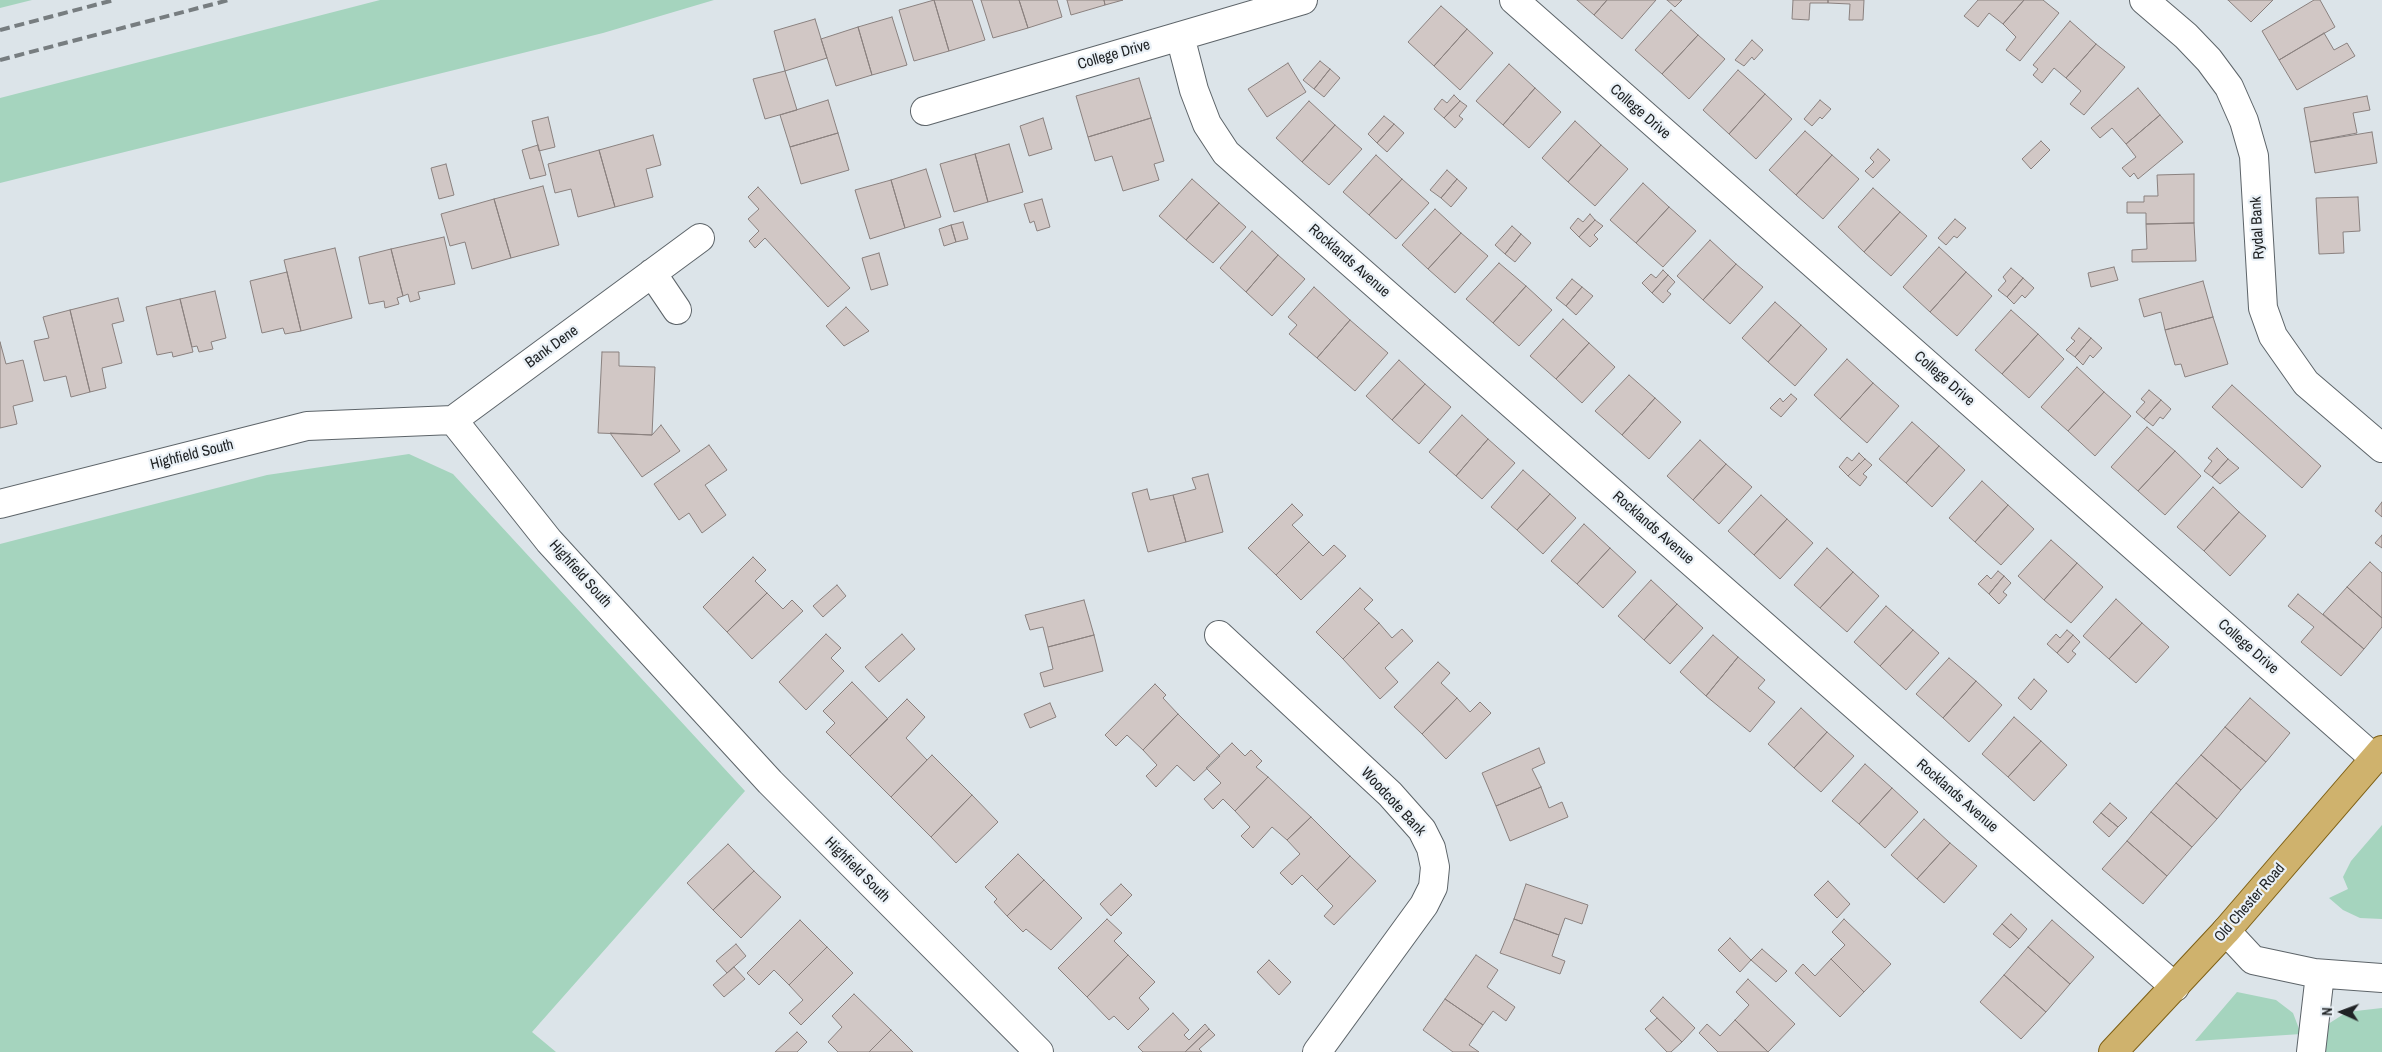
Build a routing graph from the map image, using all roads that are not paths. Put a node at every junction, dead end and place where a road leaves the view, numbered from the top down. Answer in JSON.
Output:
{"nodes":[{"id":1,"x":1303,"y":0,"type":"edge"},
{"id":2,"x":1514,"y":0,"type":"edge"},
{"id":3,"x":2144,"y":0,"type":"edge"},
{"id":4,"x":1180,"y":36,"type":"junction"},
{"id":5,"x":925,"y":111,"type":"dead end"},
{"id":6,"x":700,"y":238,"type":"dead end"},
{"id":7,"x":652,"y":273,"type":"junction"},
{"id":8,"x":677,"y":310,"type":"dead end"},
{"id":9,"x":453,"y":420,"type":"junction"},
{"id":10,"x":2382,"y":448,"type":"edge"},
{"id":11,"x":0,"y":504,"type":"edge"},
{"id":12,"x":1219,"y":635,"type":"dead end"},
{"id":13,"x":2378,"y":754,"type":"edge"},
{"id":14,"x":2226,"y":931,"type":"junction"},
{"id":15,"x":2320,"y":974,"type":"junction"},
{"id":16,"x":2382,"y":978,"type":"edge"},
{"id":17,"x":2175,"y":987,"type":"junction"},
{"id":18,"x":1039,"y":1052,"type":"edge"},
{"id":19,"x":1317,"y":1052,"type":"edge"},
{"id":20,"x":2113,"y":1052,"type":"edge"},
{"id":21,"x":2311,"y":1052,"type":"edge"}],
"edges":[{"from":1,"to":4,"type":"street","name":"College Drive"},
{"from":2,"to":13,"type":"street","name":"College Drive"},
{"from":3,"to":10,"type":"street","name":"Rydal Bank"},
{"from":4,"to":5,"type":"street","name":"College Drive"},
{"from":4,"to":17,"type":"street","name":"Rocklands Avenue"},
{"from":6,"to":7,"type":"street","name":"Bank Dene"},
{"from":7,"to":8,"type":"street"},
{"from":7,"to":9,"type":"street","name":"Bank Dene"},
{"from":9,"to":11,"type":"street","name":"Highfield South"},
{"from":9,"to":18,"type":"street","name":"Highfield South"},
{"from":12,"to":19,"type":"street","name":"Woodcote Bank"},
{"from":13,"to":14,"type":"main road","name":"Old Chester Road"},
{"from":14,"to":15,"type":"street"},
{"from":14,"to":17,"type":"main road","name":"Old Chester Road"},
{"from":15,"to":16,"type":"street"},
{"from":15,"to":21,"type":"street"},
{"from":17,"to":20,"type":"main road","name":"Old Chester Road"}]}
